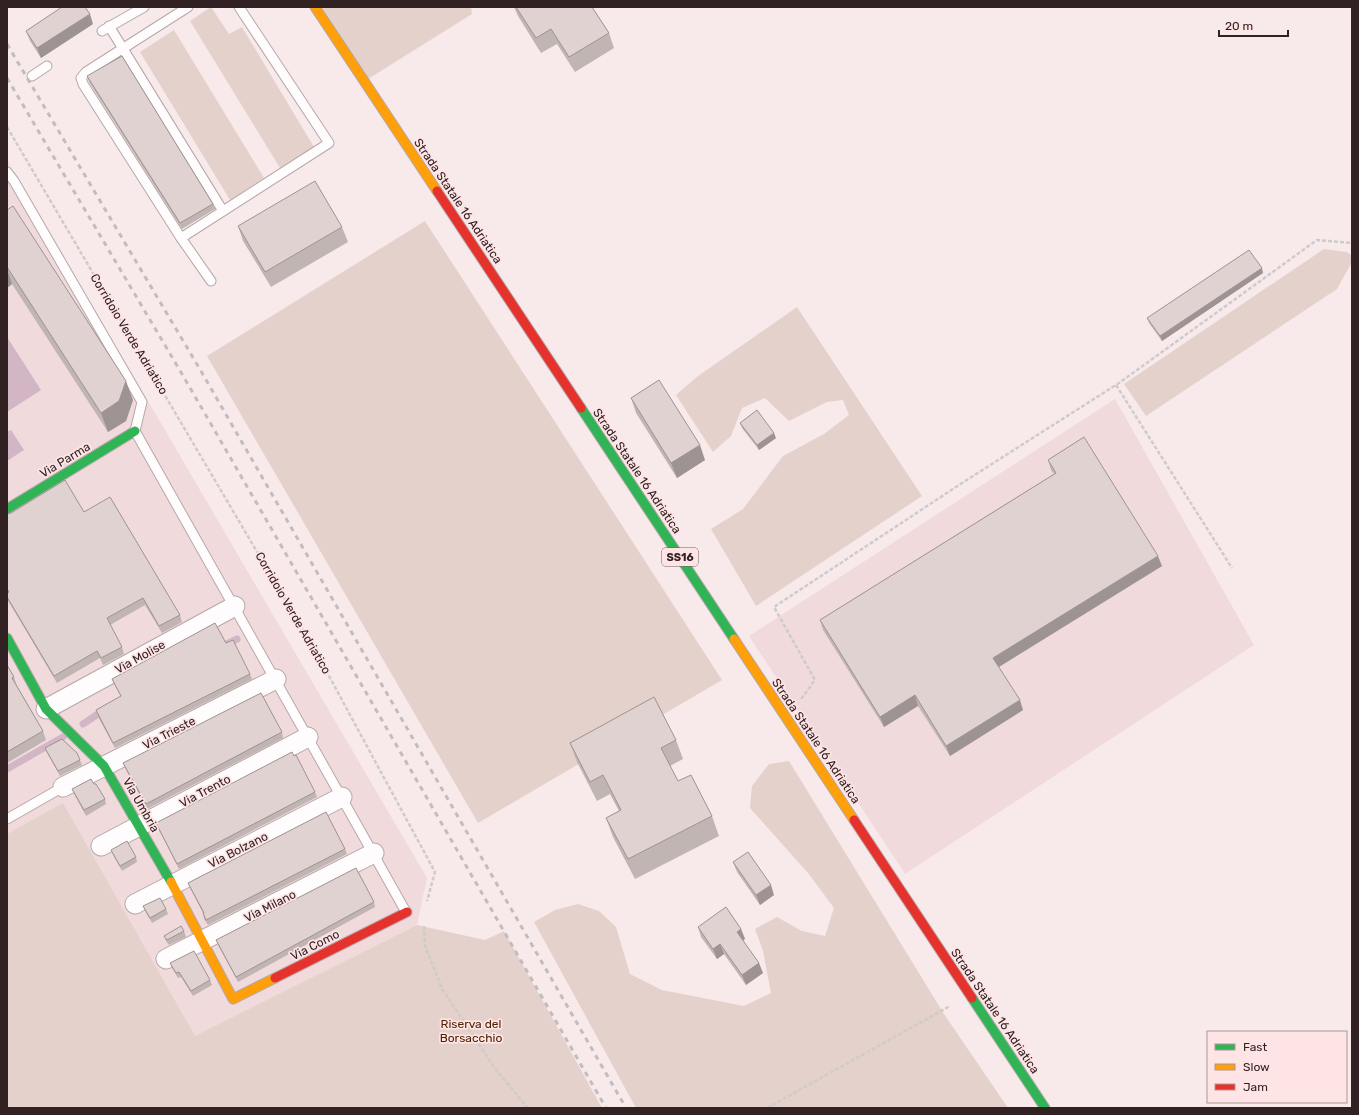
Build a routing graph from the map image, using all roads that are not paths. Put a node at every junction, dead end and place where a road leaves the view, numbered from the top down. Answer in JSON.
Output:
{"nodes":[{"id":1,"x":144,"y":7,"type":"edge"},
{"id":2,"x":188,"y":7,"type":"edge"},
{"id":3,"x":239,"y":7,"type":"edge"},
{"id":4,"x":315,"y":7,"type":"edge"},
{"id":5,"x":123,"y":49,"type":"junction"},
{"id":6,"x":47,"y":66,"type":"dead end"},
{"id":7,"x":32,"y":76,"type":"dead end"},
{"id":8,"x":7,"y":172,"type":"edge"},
{"id":9,"x":223,"y":211,"type":"junction"},
{"id":10,"x":181,"y":238,"type":"junction"},
{"id":11,"x":212,"y":281,"type":"dead end"},
{"id":12,"x":135,"y":431,"type":"junction"},
{"id":13,"x":7,"y":509,"type":"edge"},
{"id":14,"x":235,"y":606,"type":"junction"},
{"id":15,"x":7,"y":638,"type":"edge"},
{"id":16,"x":276,"y":679,"type":"junction"},
{"id":17,"x":46,"y":709,"type":"junction"},
{"id":18,"x":308,"y":736,"type":"junction"},
{"id":19,"x":104,"y":766,"type":"junction"},
{"id":20,"x":63,"y":787,"type":"joint"},
{"id":21,"x":342,"y":797,"type":"junction"},
{"id":22,"x":7,"y":819,"type":"edge"},
{"id":23,"x":139,"y":826,"type":"junction"},
{"id":24,"x":101,"y":846,"type":"dead end"},
{"id":25,"x":374,"y":853,"type":"junction"},
{"id":26,"x":172,"y":884,"type":"junction"},
{"id":27,"x":135,"y":904,"type":"dead end"},
{"id":28,"x":407,"y":912,"type":"joint"},
{"id":29,"x":202,"y":941,"type":"junction"},
{"id":30,"x":166,"y":959,"type":"dead end"},
{"id":31,"x":233,"y":999,"type":"joint"},
{"id":32,"x":1045,"y":1108,"type":"edge"}],
"edges":[{"from":1,"to":5,"type":"lane"},
{"from":2,"to":5,"type":"lane"},
{"from":3,"to":9,"type":"lane"},
{"from":4,"to":32,"type":"main road","name":"Strada Statale 16 Adriatica","number":"SS16"},
{"from":5,"to":9,"type":"lane"},
{"from":5,"to":10,"type":"lane"},
{"from":6,"to":7,"type":"lane"},
{"from":8,"to":12,"type":"lane"},
{"from":9,"to":10,"type":"lane"},
{"from":10,"to":11,"type":"lane"},
{"from":12,"to":13,"type":"main road","name":"Via Parma"},
{"from":12,"to":14,"type":"lane"},
{"from":14,"to":16,"type":"lane"},
{"from":14,"to":17,"type":"street","name":"Via Molise"},
{"from":15,"to":17,"type":"main road","name":"Via Umbria"},
{"from":16,"to":18,"type":"lane"},
{"from":16,"to":19,"type":"street","name":"Via Trieste"},
{"from":17,"to":19,"type":"main road","name":"Via Umbria"},
{"from":18,"to":21,"type":"lane"},
{"from":18,"to":23,"type":"street","name":"Via Trento"},
{"from":19,"to":20,"type":"street","name":"Via Trieste"},
{"from":19,"to":23,"type":"main road","name":"Via Umbria"},
{"from":20,"to":22,"type":"lane"},
{"from":21,"to":25,"type":"lane"},
{"from":21,"to":26,"type":"street","name":"Via Bolzano"},
{"from":23,"to":24,"type":"street","name":"Via Trento"},
{"from":23,"to":26,"type":"main road","name":"Via Umbria"},
{"from":25,"to":28,"type":"lane"},
{"from":25,"to":29,"type":"street","name":"Via Milano"},
{"from":26,"to":27,"type":"street","name":"Via Bolzano"},
{"from":26,"to":29,"type":"main road","name":"Via Umbria"},
{"from":28,"to":31,"type":"main road","name":"Via Como"},
{"from":29,"to":30,"type":"street","name":"Via Milano"},
{"from":29,"to":31,"type":"main road","name":"Via Umbria"}]}
